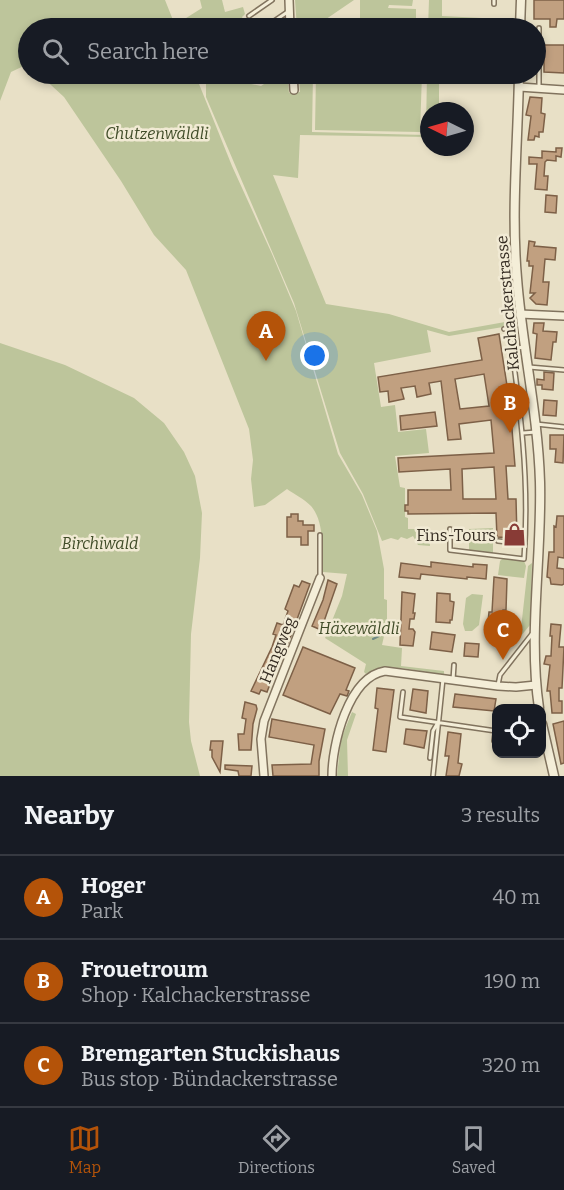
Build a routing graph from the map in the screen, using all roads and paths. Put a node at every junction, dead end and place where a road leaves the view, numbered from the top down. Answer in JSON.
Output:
{"nodes":[{"id":1,"x":272,"y":0,"type":"edge"},
{"id":2,"x":289,"y":0,"type":"edge"},
{"id":3,"x":521,"y":0,"type":"edge"},
{"id":4,"x":289,"y":11,"type":"junction"},
{"id":5,"x":249,"y":16,"type":"dead end"},
{"id":6,"x":279,"y":18,"type":"edge"},
{"id":7,"x":289,"y":18,"type":"edge"},
{"id":8,"x":520,"y":18,"type":"edge"},
{"id":9,"x":294,"y":84,"type":"edge"},
{"id":10,"x":539,"y":84,"type":"edge"},
{"id":11,"x":519,"y":87,"type":"joint"},
{"id":12,"x":539,"y":88,"type":"junction"},
{"id":13,"x":294,"y":90,"type":"dead end"},
{"id":14,"x":564,"y":90,"type":"edge"},
{"id":15,"x":520,"y":314,"type":"junction"},
{"id":16,"x":564,"y":316,"type":"edge"},
{"id":17,"x":504,"y":329,"type":"dead end"},
{"id":18,"x":525,"y":347,"type":"junction"},
{"id":19,"x":512,"y":349,"type":"junction"},
{"id":20,"x":528,"y":367,"type":"junction"},
{"id":21,"x":564,"y":370,"type":"edge"},
{"id":22,"x":564,"y":427,"type":"edge"},
{"id":23,"x":535,"y":428,"type":"junction"},
{"id":24,"x":523,"y":433,"type":"junction"},
{"id":25,"x":527,"y":518,"type":"junction"},
{"id":26,"x":540,"y":519,"type":"junction"},
{"id":27,"x":450,"y":529,"type":"dead end"},
{"id":28,"x":320,"y":535,"type":"dead end"},
{"id":29,"x":498,"y":541,"type":"dead end"},
{"id":30,"x":525,"y":544,"type":"junction"},
{"id":31,"x":320,"y":578,"type":"joint"},
{"id":32,"x":533,"y":633,"type":"junction"},
{"id":33,"x":454,"y":665,"type":"dead end"},
{"id":34,"x":444,"y":678,"type":"junction"},
{"id":35,"x":453,"y":680,"type":"junction"},
{"id":36,"x":536,"y":685,"type":"junction"},
{"id":37,"x":498,"y":686,"type":"junction"},
{"id":38,"x":403,"y":692,"type":"dead end"},
{"id":39,"x":538,"y":704,"type":"edge"},
{"id":40,"x":438,"y":723,"type":"junction"},
{"id":41,"x":492,"y":729,"type":"edge"},
{"id":42,"x":546,"y":741,"type":"edge"},
{"id":43,"x":430,"y":758,"type":"dead end"},
{"id":44,"x":264,"y":776,"type":"edge"},
{"id":45,"x":332,"y":776,"type":"edge"},
{"id":46,"x":433,"y":776,"type":"edge"},
{"id":47,"x":554,"y":776,"type":"edge"}],
"edges":[{"from":1,"to":5,"type":"lane"},
{"from":2,"to":4,"type":"street"},
{"from":3,"to":8,"type":"street"},
{"from":4,"to":6,"type":"lane"},
{"from":4,"to":7,"type":"street"},
{"from":9,"to":13,"type":"street"},
{"from":10,"to":12,"type":"lane"},
{"from":11,"to":12,"type":"street"},
{"from":11,"to":15,"type":"street","name":"Kalchackerstrasse"},
{"from":12,"to":14,"type":"street"},
{"from":15,"to":16,"type":"street"},
{"from":15,"to":18,"type":"street","name":"Kalchackerstrasse"},
{"from":17,"to":19,"type":"lane"},
{"from":18,"to":19,"type":"lane"},
{"from":18,"to":20,"type":"street","name":"Kalchackerstrasse"},
{"from":19,"to":24,"type":"lane"},
{"from":20,"to":21,"type":"lane"},
{"from":20,"to":23,"type":"street","name":"Kalchackerstrasse"},
{"from":22,"to":23,"type":"lane"},
{"from":23,"to":24,"type":"lane"},
{"from":23,"to":26,"type":"street","name":"Kalchackerstrasse"},
{"from":24,"to":25,"type":"lane"},
{"from":25,"to":26,"type":"lane"},
{"from":25,"to":30,"type":"lane"},
{"from":26,"to":32,"type":"street","name":"Kalchackerstrasse"},
{"from":27,"to":30,"type":"lane"},
{"from":28,"to":31,"type":"lane","name":"Hangweg"},
{"from":29,"to":30,"type":"lane"},
{"from":31,"to":44,"type":"street","name":"Hangweg"},
{"from":32,"to":36,"type":"street","name":"Kalchackerstrasse"},
{"from":32,"to":37,"type":"lane"},
{"from":33,"to":35,"type":"lane"},
{"from":34,"to":35,"type":"street"},
{"from":34,"to":40,"type":"lane"},
{"from":34,"to":45,"type":"street"},
{"from":35,"to":37,"type":"street"},
{"from":36,"to":37,"type":"street"},
{"from":36,"to":39,"type":"street","name":"Kalchackerstrasse"},
{"from":38,"to":40,"type":"lane"},
{"from":40,"to":41,"type":"lane"},
{"from":40,"to":43,"type":"lane"},
{"from":40,"to":46,"type":"lane"},
{"from":42,"to":47,"type":"street"}]}
